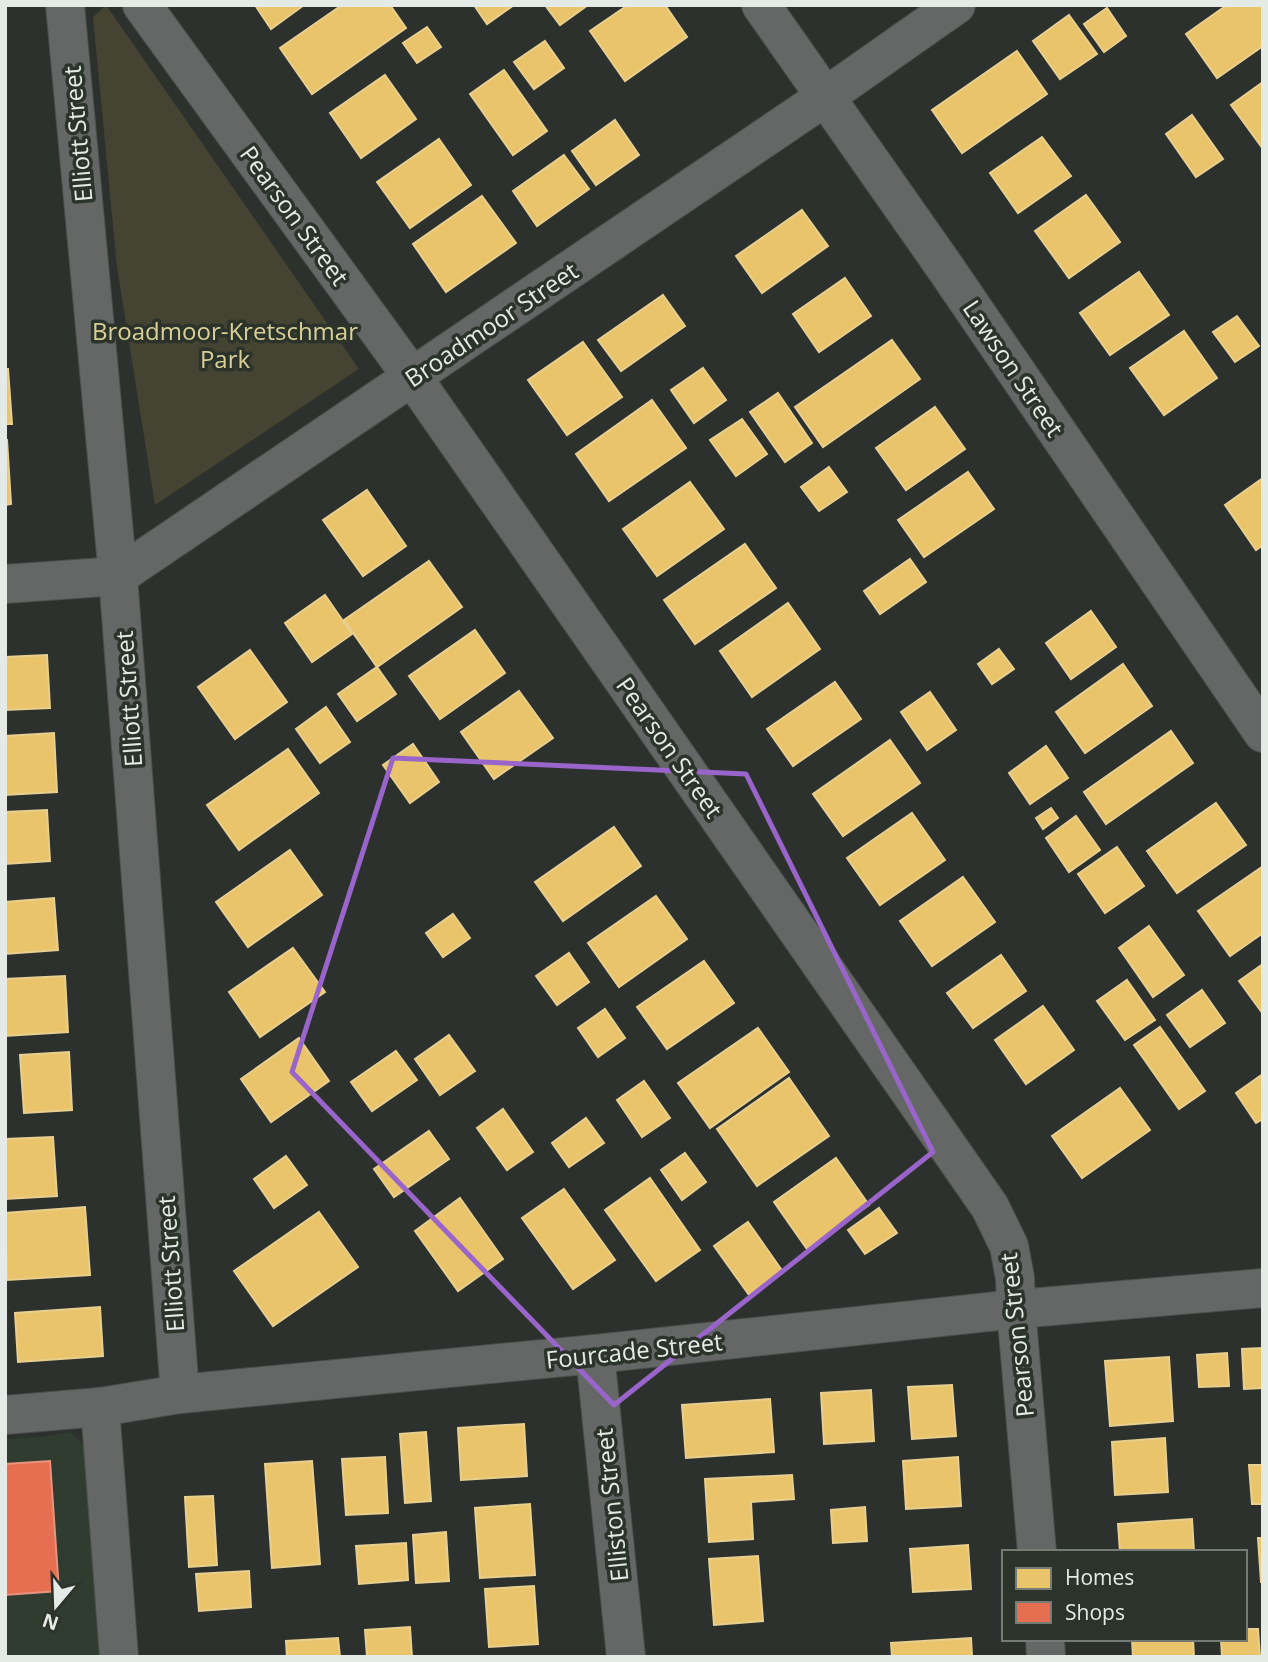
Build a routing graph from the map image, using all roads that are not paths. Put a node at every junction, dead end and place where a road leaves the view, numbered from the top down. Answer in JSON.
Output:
{"nodes":[{"id":1,"x":65,"y":5,"type":"edge"},
{"id":2,"x":142,"y":5,"type":"edge"},
{"id":3,"x":761,"y":5,"type":"edge"},
{"id":4,"x":956,"y":5,"type":"edge"},
{"id":5,"x":825,"y":97,"type":"junction"},
{"id":6,"x":413,"y":378,"type":"junction"},
{"id":7,"x":118,"y":576,"type":"junction"},
{"id":8,"x":5,"y":584,"type":"edge"},
{"id":9,"x":1263,"y":733,"type":"edge"},
{"id":10,"x":1263,"y":1288,"type":"edge"},
{"id":11,"x":1016,"y":1309,"type":"junction"},
{"id":12,"x":595,"y":1354,"type":"junction"},
{"id":13,"x":180,"y":1394,"type":"junction"},
{"id":14,"x":100,"y":1407,"type":"junction"},
{"id":15,"x":5,"y":1415,"type":"edge"},
{"id":16,"x":1037,"y":1550,"type":"edge"},
{"id":17,"x":119,"y":1657,"type":"edge"},
{"id":18,"x":626,"y":1657,"type":"edge"}],
"edges":[{"from":1,"to":7,"type":"street","name":"Elliott Street"},
{"from":2,"to":6,"type":"street","name":"Pearson Street"},
{"from":3,"to":5,"type":"street","name":"Lawson Street"},
{"from":4,"to":5,"type":"street","name":"Broadmoor Street"},
{"from":5,"to":6,"type":"street","name":"Broadmoor Street"},
{"from":5,"to":9,"type":"street","name":"Lawson Street"},
{"from":6,"to":7,"type":"street","name":"Broadmoor Street"},
{"from":6,"to":11,"type":"street","name":"Pearson Street"},
{"from":7,"to":8,"type":"street","name":"Broadmoor Street"},
{"from":7,"to":13,"type":"street","name":"Elliott Street"},
{"from":10,"to":11,"type":"street","name":"Fourcade Street"},
{"from":11,"to":12,"type":"street","name":"Fourcade Street"},
{"from":11,"to":16,"type":"street","name":"Pearson Street"},
{"from":12,"to":13,"type":"street","name":"Fourcade Street"},
{"from":12,"to":18,"type":"street","name":"Elliston Street"},
{"from":13,"to":14,"type":"street","name":"Fourcade Street"},
{"from":14,"to":15,"type":"street","name":"Fourcade Street"},
{"from":14,"to":17,"type":"street"}]}
